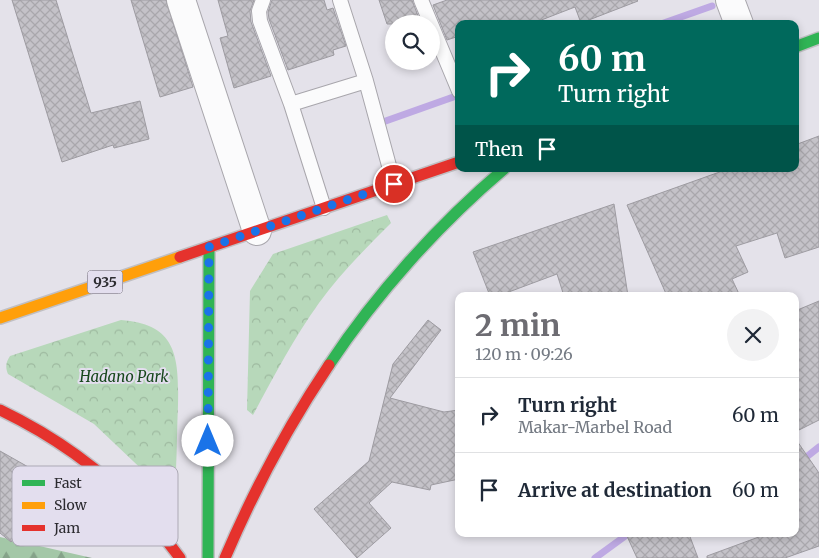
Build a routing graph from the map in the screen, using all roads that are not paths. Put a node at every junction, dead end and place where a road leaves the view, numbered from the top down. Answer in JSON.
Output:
{"nodes":[{"id":1,"x":181,"y":0,"type":"edge"},
{"id":2,"x":263,"y":0,"type":"edge"},
{"id":3,"x":340,"y":0,"type":"edge"},
{"id":4,"x":421,"y":0,"type":"edge"},
{"id":5,"x":730,"y":0,"type":"edge"},
{"id":6,"x":427,"y":15,"type":"edge"},
{"id":7,"x":738,"y":20,"type":"edge"},
{"id":8,"x":819,"y":38,"type":"edge"},
{"id":9,"x":440,"y":46,"type":"edge"},
{"id":10,"x":799,"y":46,"type":"edge"},
{"id":11,"x":366,"y":81,"type":"junction"},
{"id":12,"x":455,"y":81,"type":"edge"},
{"id":13,"x":291,"y":104,"type":"junction"},
{"id":14,"x":455,"y":163,"type":"edge"},
{"id":15,"x":501,"y":172,"type":"edge"},
{"id":16,"x":394,"y":184,"type":"junction"},
{"id":17,"x":324,"y":208,"type":"junction"},
{"id":18,"x":257,"y":230,"type":"junction"},
{"id":19,"x":209,"y":247,"type":"junction"},
{"id":20,"x":0,"y":318,"type":"edge"},
{"id":21,"x":0,"y":410,"type":"edge"},
{"id":22,"x":90,"y":466,"type":"edge"},
{"id":23,"x":170,"y":546,"type":"edge"},
{"id":24,"x":180,"y":558,"type":"edge"},
{"id":25,"x":208,"y":558,"type":"edge"},
{"id":26,"x":225,"y":558,"type":"edge"}],
"edges":[{"from":1,"to":18,"type":"street"},
{"from":2,"to":13,"type":"lane"},
{"from":3,"to":11,"type":"lane"},
{"from":4,"to":6,"type":"lane"},
{"from":5,"to":7,"type":"street"},
{"from":8,"to":10,"type":"main road"},
{"from":9,"to":12,"type":"lane"},
{"from":11,"to":13,"type":"lane"},
{"from":11,"to":16,"type":"lane"},
{"from":13,"to":17,"type":"lane"},
{"from":14,"to":16,"type":"main road"},
{"from":15,"to":26,"type":"main road"},
{"from":16,"to":17,"type":"main road"},
{"from":17,"to":18,"type":"main road"},
{"from":18,"to":19,"type":"main road"},
{"from":19,"to":20,"type":"main road","number":"935"},
{"from":19,"to":25,"type":"main road"},
{"from":21,"to":22,"type":"main road"},
{"from":23,"to":24,"type":"main road"}]}
